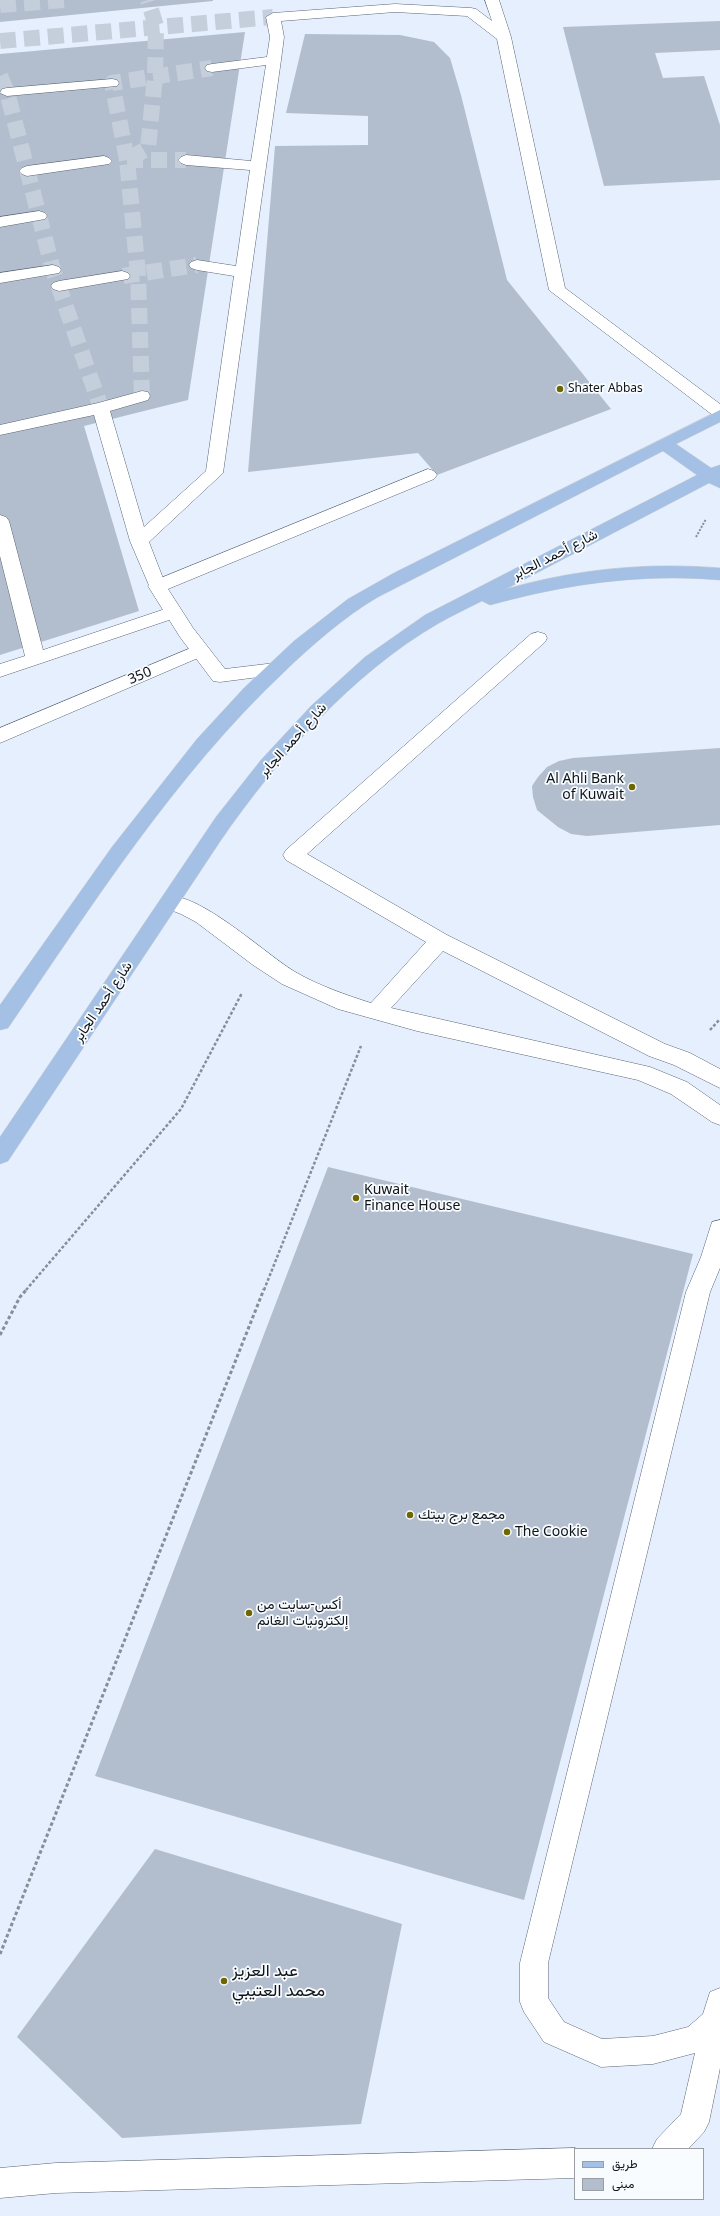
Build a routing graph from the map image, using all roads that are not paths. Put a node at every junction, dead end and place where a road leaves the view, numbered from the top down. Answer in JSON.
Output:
{"nodes":[{"id":1,"x":274,"y":0,"type":"tunnel mouth"},
{"id":2,"x":441,"y":0,"type":"edge"},
{"id":3,"x":492,"y":0,"type":"edge"},
{"id":4,"x":504,"y":37,"type":"junction"},
{"id":5,"x":274,"y":60,"type":"junction"},
{"id":6,"x":212,"y":68,"type":"tunnel mouth"},
{"id":7,"x":112,"y":84,"type":"dead end"},
{"id":8,"x":7,"y":92,"type":"dead end"},
{"id":9,"x":186,"y":160,"type":"tunnel mouth"},
{"id":10,"x":104,"y":161,"type":"tunnel mouth"},
{"id":11,"x":259,"y":166,"type":"junction"},
{"id":12,"x":27,"y":171,"type":"dead end"},
{"id":13,"x":39,"y":216,"type":"dead end"},
{"id":14,"x":0,"y":222,"type":"edge"},
{"id":15,"x":197,"y":265,"type":"tunnel mouth"},
{"id":16,"x":54,"y":270,"type":"dead end"},
{"id":17,"x":243,"y":272,"type":"junction"},
{"id":18,"x":122,"y":276,"type":"tunnel mouth"},
{"id":19,"x":0,"y":278,"type":"edge"},
{"id":20,"x":59,"y":286,"type":"dead end"},
{"id":21,"x":142,"y":396,"type":"dead end"},
{"id":22,"x":101,"y":408,"type":"junction"},
{"id":23,"x":720,"y":414,"type":"edge"},
{"id":24,"x":0,"y":430,"type":"edge"},
{"id":25,"x":664,"y":444,"type":"junction"},
{"id":26,"x":428,"y":475,"type":"dead end"},
{"id":27,"x":717,"y":476,"type":"edge"},
{"id":28,"x":0,"y":521,"type":"edge"},
{"id":29,"x":139,"y":541,"type":"junction"},
{"id":30,"x":720,"y":574,"type":"edge"},
{"id":31,"x":157,"y":586,"type":"junction"},
{"id":32,"x":171,"y":613,"type":"junction"},
{"id":33,"x":432,"y":619,"type":"junction"},
{"id":34,"x":538,"y":638,"type":"dead end"},
{"id":35,"x":198,"y":651,"type":"junction"},
{"id":36,"x":36,"y":660,"type":"junction"},
{"id":37,"x":275,"y":669,"type":"junction"},
{"id":38,"x":0,"y":671,"type":"edge"},
{"id":39,"x":0,"y":736,"type":"edge"},
{"id":40,"x":170,"y":902,"type":"junction"},
{"id":41,"x":440,"y":940,"type":"junction"},
{"id":42,"x":375,"y":1012,"type":"junction"},
{"id":43,"x":0,"y":1022,"type":"edge"},
{"id":44,"x":682,"y":1059,"type":"junction"},
{"id":45,"x":661,"y":1079,"type":"junction"},
{"id":46,"x":720,"y":1079,"type":"edge"},
{"id":47,"x":720,"y":1116,"type":"edge"},
{"id":48,"x":0,"y":1155,"type":"edge"},
{"id":49,"x":720,"y":1229,"type":"edge"},
{"id":50,"x":716,"y":1254,"type":"edge"},
{"id":51,"x":718,"y":2012,"type":"edge"},
{"id":52,"x":668,"y":2148,"type":"edge"},
{"id":53,"x":574,"y":2163,"type":"edge"},
{"id":54,"x":0,"y":2183,"type":"edge"}],
"edges":[{"from":1,"to":2,"type":"street"},
{"from":3,"to":4,"type":"street"},
{"from":4,"to":5,"type":"street"},
{"from":4,"to":23,"type":"street"},
{"from":5,"to":6,"type":"street"},
{"from":5,"to":11,"type":"street"},
{"from":7,"to":8,"type":"street"},
{"from":9,"to":11,"type":"street"},
{"from":10,"to":12,"type":"street"},
{"from":11,"to":17,"type":"street"},
{"from":13,"to":14,"type":"street"},
{"from":15,"to":17,"type":"street"},
{"from":16,"to":19,"type":"street"},
{"from":17,"to":29,"type":"street"},
{"from":18,"to":20,"type":"street"},
{"from":21,"to":22,"type":"street"},
{"from":22,"to":24,"type":"street"},
{"from":22,"to":29,"type":"street"},
{"from":23,"to":25,"type":"main road"},
{"from":25,"to":27,"type":"main road"},
{"from":25,"to":37,"type":"main road"},
{"from":26,"to":31,"type":"street"},
{"from":27,"to":33,"type":"main road","name":"شارع أحمد الجابر"},
{"from":28,"to":36,"type":"street"},
{"from":29,"to":31,"type":"street"},
{"from":30,"to":33,"type":"main road"},
{"from":31,"to":32,"type":"street"},
{"from":32,"to":35,"type":"street"},
{"from":32,"to":36,"type":"street"},
{"from":33,"to":40,"type":"main road","name":"شارع أحمد الجابر"},
{"from":34,"to":41,"type":"street"},
{"from":35,"to":37,"type":"street"},
{"from":35,"to":39,"type":"street","name":"350"},
{"from":36,"to":38,"type":"street"},
{"from":37,"to":43,"type":"main road"},
{"from":40,"to":42,"type":"street"},
{"from":40,"to":48,"type":"main road","name":"شارع أحمد الجابر"},
{"from":41,"to":42,"type":"street"},
{"from":41,"to":44,"type":"street"},
{"from":42,"to":45,"type":"street"},
{"from":44,"to":45,"type":"street"},
{"from":44,"to":46,"type":"street"},
{"from":45,"to":47,"type":"street"},
{"from":49,"to":50,"type":"street"},
{"from":50,"to":51,"type":"street"},
{"from":51,"to":52,"type":"street"},
{"from":53,"to":54,"type":"street"}]}
